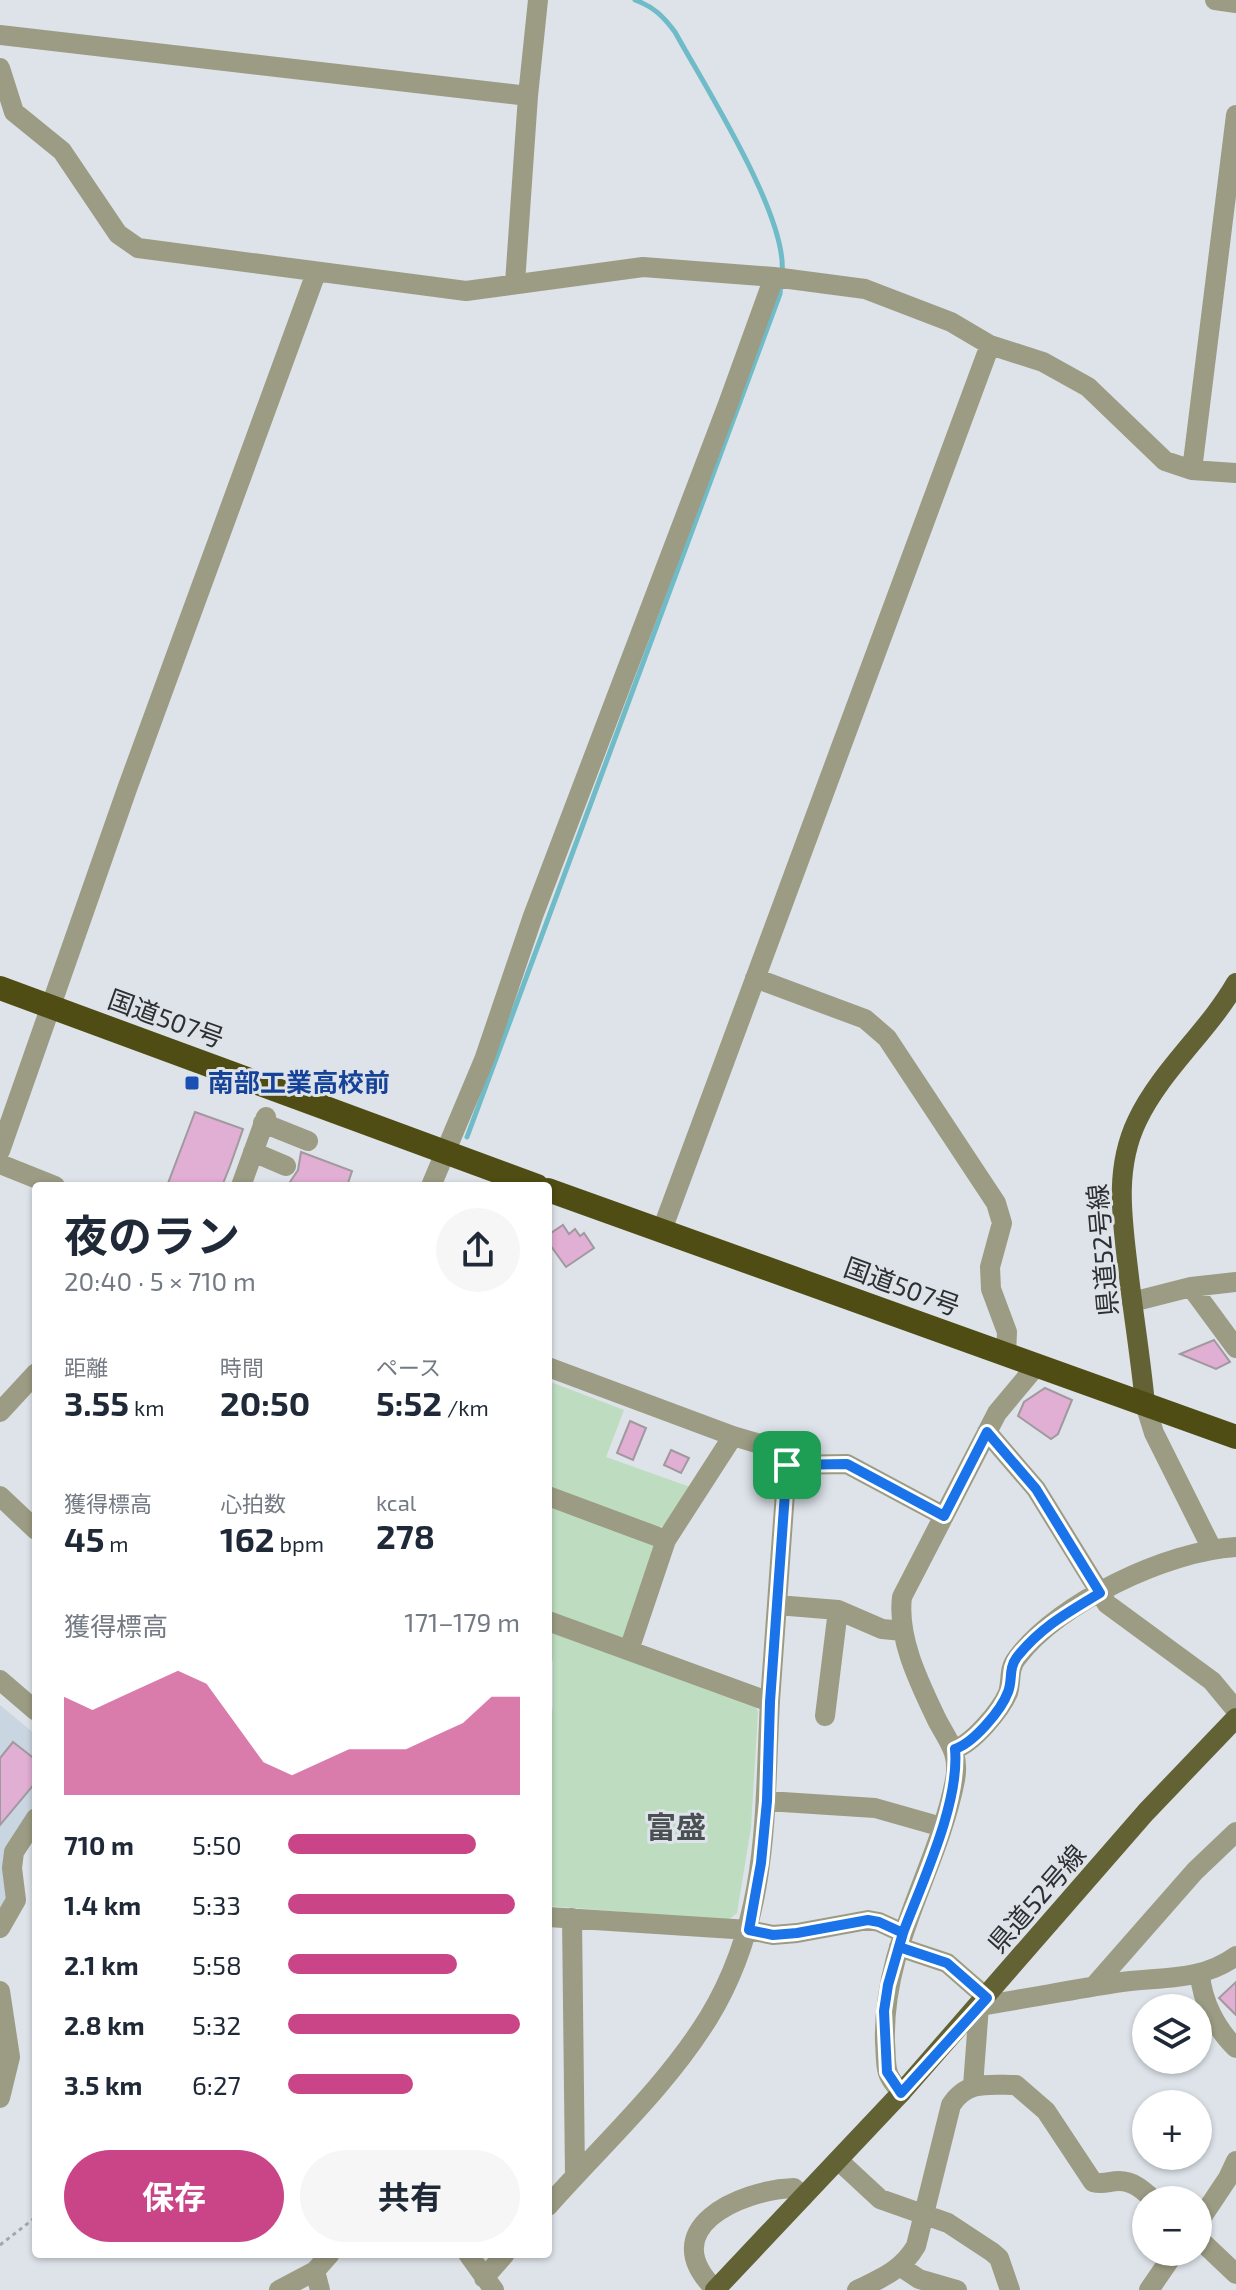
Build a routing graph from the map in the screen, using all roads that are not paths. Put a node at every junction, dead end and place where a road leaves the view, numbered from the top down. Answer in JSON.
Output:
{"nodes":[{"id":1,"x":538,"y":0,"type":"edge"},
{"id":2,"x":1215,"y":0,"type":"edge"},
{"id":3,"x":1236,"y":3,"type":"edge"},
{"id":4,"x":0,"y":35,"type":"edge"},
{"id":5,"x":0,"y":68,"type":"edge"},
{"id":6,"x":528,"y":96,"type":"junction"},
{"id":7,"x":1236,"y":115,"type":"edge"},
{"id":8,"x":316,"y":273,"type":"junction"},
{"id":9,"x":774,"y":277,"type":"junction"},
{"id":10,"x":515,"y":283,"type":"junction"},
{"id":11,"x":990,"y":345,"type":"junction"},
{"id":12,"x":1192,"y":470,"type":"junction"},
{"id":13,"x":1236,"y":473,"type":"edge"},
{"id":14,"x":755,"y":978,"type":"junction"},
{"id":15,"x":1236,"y":983,"type":"edge"},
{"id":16,"x":0,"y":988,"type":"edge"},
{"id":17,"x":52,"y":1007,"type":"junction"},
{"id":18,"x":308,"y":1141,"type":"dead end"},
{"id":19,"x":0,"y":1151,"type":"edge"},
{"id":20,"x":253,"y":1152,"type":"junction"},
{"id":21,"x":446,"y":1154,"type":"junction"},
{"id":22,"x":0,"y":1164,"type":"edge"},
{"id":23,"x":286,"y":1166,"type":"dead end"},
{"id":24,"x":45,"y":1182,"type":"edge"},
{"id":25,"x":242,"y":1182,"type":"edge"},
{"id":26,"x":433,"y":1182,"type":"edge"},
{"id":27,"x":526,"y":1182,"type":"edge"},
{"id":28,"x":552,"y":1191,"type":"edge"},
{"id":29,"x":662,"y":1230,"type":"junction"},
{"id":30,"x":1236,"y":1282,"type":"edge"},
{"id":31,"x":1191,"y":1287,"type":"junction"},
{"id":32,"x":1132,"y":1302,"type":"junction"},
{"id":33,"x":1236,"y":1348,"type":"edge"},
{"id":34,"x":1006,"y":1355,"type":"junction"},
{"id":35,"x":1037,"y":1365,"type":"junction"},
{"id":36,"x":552,"y":1368,"type":"edge"},
{"id":37,"x":32,"y":1377,"type":"edge"},
{"id":38,"x":1145,"y":1404,"type":"junction"},
{"id":39,"x":0,"y":1412,"type":"edge"},
{"id":40,"x":987,"y":1432,"type":"junction"},
{"id":41,"x":733,"y":1436,"type":"junction"},
{"id":42,"x":1236,"y":1437,"type":"edge"},
{"id":43,"x":787,"y":1465,"type":"junction"},
{"id":44,"x":0,"y":1496,"type":"edge"},
{"id":45,"x":552,"y":1497,"type":"edge"},
{"id":46,"x":944,"y":1516,"type":"junction"},
{"id":47,"x":32,"y":1526,"type":"edge"},
{"id":48,"x":666,"y":1540,"type":"junction"},
{"id":49,"x":1229,"y":1550,"type":"edge"},
{"id":50,"x":1100,"y":1593,"type":"junction"},
{"id":51,"x":777,"y":1605,"type":"junction"},
{"id":52,"x":838,"y":1610,"type":"junction"},
{"id":53,"x":552,"y":1622,"type":"edge"},
{"id":54,"x":903,"y":1631,"type":"junction"},
{"id":55,"x":629,"y":1650,"type":"junction"},
{"id":56,"x":0,"y":1680,"type":"edge"},
{"id":57,"x":770,"y":1702,"type":"junction"},
{"id":58,"x":32,"y":1708,"type":"edge"},
{"id":59,"x":1236,"y":1710,"type":"edge"},
{"id":60,"x":825,"y":1716,"type":"dead end"},
{"id":61,"x":1236,"y":1718,"type":"edge"},
{"id":62,"x":955,"y":1749,"type":"junction"},
{"id":63,"x":767,"y":1801,"type":"junction"},
{"id":64,"x":32,"y":1824,"type":"edge"},
{"id":65,"x":942,"y":1827,"type":"junction"},
{"id":66,"x":1236,"y":1832,"type":"edge"},
{"id":67,"x":552,"y":1917,"type":"edge"},
{"id":68,"x":572,"y":1918,"type":"junction"},
{"id":69,"x":0,"y":1928,"type":"edge"},
{"id":70,"x":749,"y":1930,"type":"junction"},
{"id":71,"x":901,"y":1940,"type":"junction"},
{"id":72,"x":1236,"y":1956,"type":"edge"},
{"id":73,"x":1200,"y":1974,"type":"junction"},
{"id":74,"x":1094,"y":1986,"type":"junction"},
{"id":75,"x":0,"y":1991,"type":"edge"},
{"id":76,"x":983,"y":2002,"type":"junction"},
{"id":77,"x":1236,"y":2048,"type":"edge"},
{"id":78,"x":973,"y":2086,"type":"junction"},
{"id":79,"x":901,"y":2093,"type":"junction"},
{"id":80,"x":0,"y":2098,"type":"edge"},
{"id":81,"x":839,"y":2161,"type":"junction"},
{"id":82,"x":1236,"y":2161,"type":"edge"},
{"id":83,"x":575,"y":2175,"type":"junction"},
{"id":84,"x":1136,"y":2186,"type":"edge"},
{"id":85,"x":803,"y":2197,"type":"junction"},
{"id":86,"x":552,"y":2201,"type":"edge"},
{"id":87,"x":1212,"y":2202,"type":"edge"},
{"id":88,"x":924,"y":2215,"type":"junction"},
{"id":89,"x":1212,"y":2251,"type":"edge"},
{"id":90,"x":328,"y":2258,"type":"edge"},
{"id":91,"x":471,"y":2258,"type":"edge"},
{"id":92,"x":503,"y":2258,"type":"edge"},
{"id":93,"x":1165,"y":2266,"type":"edge"},
{"id":94,"x":901,"y":2267,"type":"junction"},
{"id":95,"x":1236,"y":2274,"type":"edge"},
{"id":96,"x":317,"y":2281,"type":"edge"},
{"id":97,"x":489,"y":2284,"type":"edge"},
{"id":98,"x":279,"y":2290,"type":"edge"},
{"id":99,"x":715,"y":2290,"type":"edge"},
{"id":100,"x":857,"y":2290,"type":"edge"},
{"id":101,"x":957,"y":2290,"type":"edge"},
{"id":102,"x":1010,"y":2290,"type":"edge"},
{"id":103,"x":1149,"y":2290,"type":"edge"}],
"edges":[{"from":1,"to":6,"type":"street"},
{"from":2,"to":3,"type":"street"},
{"from":4,"to":6,"type":"street"},
{"from":5,"to":8,"type":"street"},
{"from":6,"to":10,"type":"street"},
{"from":7,"to":12,"type":"street"},
{"from":8,"to":10,"type":"street"},
{"from":8,"to":17,"type":"street"},
{"from":9,"to":10,"type":"street"},
{"from":9,"to":11,"type":"street"},
{"from":9,"to":21,"type":"street"},
{"from":11,"to":12,"type":"street"},
{"from":11,"to":14,"type":"street"},
{"from":12,"to":13,"type":"street"},
{"from":14,"to":29,"type":"street"},
{"from":14,"to":34,"type":"street"},
{"from":15,"to":32,"type":"main road","name":"県道52号線"},
{"from":16,"to":17,"type":"highway","name":"国道507号"},
{"from":17,"to":19,"type":"street"},
{"from":17,"to":21,"type":"highway","name":"国道507号"},
{"from":18,"to":20,"type":"street"},
{"from":20,"to":23,"type":"street"},
{"from":20,"to":25,"type":"street"},
{"from":21,"to":26,"type":"street"},
{"from":21,"to":27,"type":"highway","name":"国道507号"},
{"from":22,"to":24,"type":"street"},
{"from":28,"to":29,"type":"highway","name":"国道507号"},
{"from":29,"to":34,"type":"highway","name":"国道507号"},
{"from":30,"to":31,"type":"street"},
{"from":31,"to":32,"type":"street"},
{"from":31,"to":33,"type":"street"},
{"from":32,"to":38,"type":"main road","name":"県道52号線"},
{"from":34,"to":35,"type":"highway","name":"国道507号"},
{"from":35,"to":38,"type":"highway","name":"国道507号"},
{"from":35,"to":40,"type":"street"},
{"from":36,"to":41,"type":"street"},
{"from":37,"to":39,"type":"street"},
{"from":38,"to":42,"type":"highway","name":"国道507号"},
{"from":38,"to":49,"type":"street"},
{"from":40,"to":46,"type":"street"},
{"from":40,"to":50,"type":"street"},
{"from":41,"to":43,"type":"street"},
{"from":41,"to":48,"type":"street"},
{"from":43,"to":46,"type":"street"},
{"from":43,"to":51,"type":"street"},
{"from":44,"to":47,"type":"street"},
{"from":45,"to":48,"type":"street"},
{"from":46,"to":54,"type":"street"},
{"from":48,"to":55,"type":"street"},
{"from":49,"to":50,"type":"street"},
{"from":50,"to":59,"type":"street"},
{"from":50,"to":62,"type":"street"},
{"from":51,"to":52,"type":"street"},
{"from":51,"to":57,"type":"street"},
{"from":52,"to":54,"type":"street"},
{"from":52,"to":60,"type":"street"},
{"from":53,"to":55,"type":"street"},
{"from":54,"to":62,"type":"street"},
{"from":55,"to":57,"type":"street"},
{"from":56,"to":58,"type":"street"},
{"from":57,"to":63,"type":"street"},
{"from":61,"to":76,"type":"main road","name":"県道52号線"},
{"from":62,"to":65,"type":"street"},
{"from":63,"to":65,"type":"street"},
{"from":63,"to":70,"type":"street"},
{"from":64,"to":69,"type":"street"},
{"from":65,"to":71,"type":"street"},
{"from":66,"to":74,"type":"street"},
{"from":67,"to":68,"type":"street"},
{"from":68,"to":70,"type":"street"},
{"from":68,"to":83,"type":"street"},
{"from":70,"to":71,"type":"street"},
{"from":70,"to":83,"type":"street"},
{"from":71,"to":76,"type":"street"},
{"from":71,"to":79,"type":"street"},
{"from":72,"to":73,"type":"street"},
{"from":73,"to":74,"type":"street"},
{"from":73,"to":77,"type":"street"},
{"from":74,"to":76,"type":"street"},
{"from":75,"to":80,"type":"street"},
{"from":76,"to":78,"type":"street"},
{"from":76,"to":79,"type":"main road","name":"県道52号線"},
{"from":78,"to":84,"type":"street"},
{"from":78,"to":88,"type":"street"},
{"from":79,"to":81,"type":"main road","name":"県道52号線"},
{"from":81,"to":85,"type":"main road","name":"県道52号線"},
{"from":81,"to":88,"type":"street"},
{"from":82,"to":87,"type":"street"},
{"from":83,"to":86,"type":"street"},
{"from":85,"to":99,"type":"main road","name":"県道52号線"},
{"from":85,"to":99,"type":"street"},
{"from":88,"to":94,"type":"street"},
{"from":88,"to":102,"type":"street"},
{"from":89,"to":95,"type":"street"},
{"from":90,"to":96,"type":"street"},
{"from":91,"to":97,"type":"street"},
{"from":92,"to":97,"type":"street"},
{"from":93,"to":103,"type":"street"},
{"from":94,"to":100,"type":"street"},
{"from":94,"to":101,"type":"street"},
{"from":96,"to":98,"type":"street"}]}
